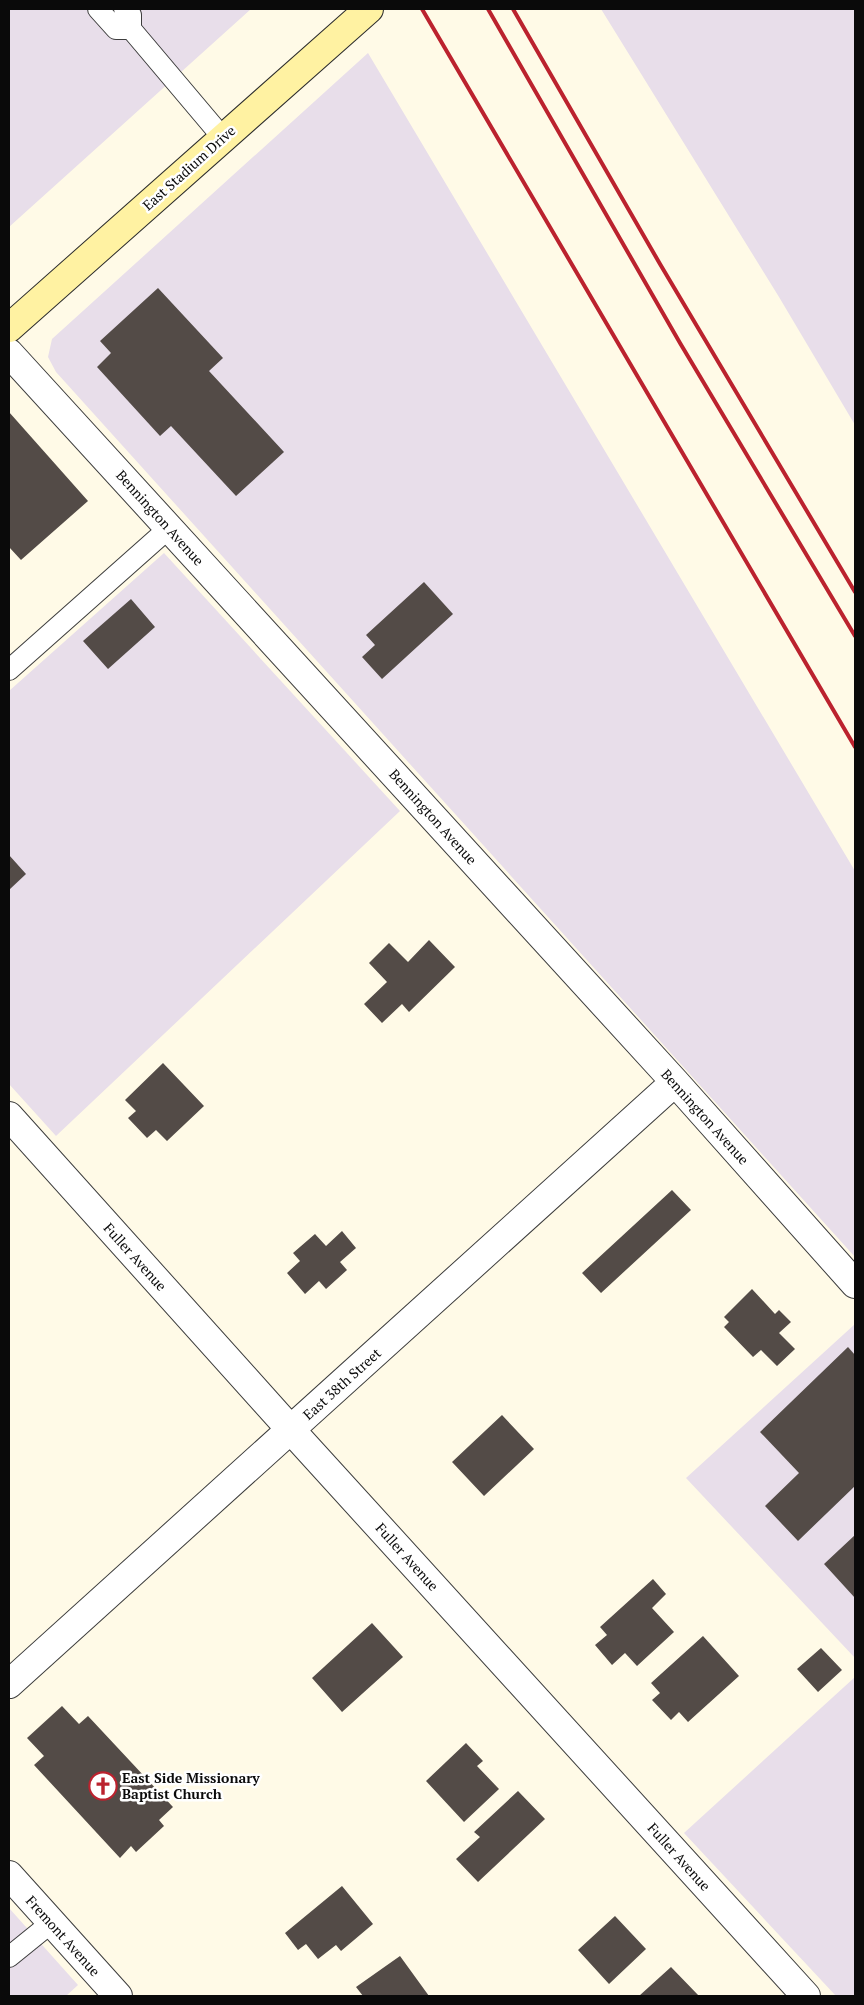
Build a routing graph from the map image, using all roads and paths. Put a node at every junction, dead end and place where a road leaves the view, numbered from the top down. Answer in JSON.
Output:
{"nodes":[{"id":1,"x":98,"y":9,"type":"edge"},
{"id":2,"x":124,"y":9,"type":"edge"},
{"id":3,"x":369,"y":9,"type":"edge"},
{"id":4,"x":131,"y":29,"type":"junction"},
{"id":5,"x":223,"y":138,"type":"junction"},
{"id":6,"x":9,"y":328,"type":"edge"},
{"id":7,"x":9,"y":353,"type":"edge"},
{"id":8,"x":169,"y":528,"type":"junction"},
{"id":9,"x":9,"y":670,"type":"edge"},
{"id":10,"x":675,"y":1082,"type":"junction"},
{"id":11,"x":9,"y":1116,"type":"edge"},
{"id":12,"x":855,"y":1284,"type":"edge"},
{"id":13,"x":291,"y":1430,"type":"junction"},
{"id":14,"x":9,"y":1684,"type":"edge"},
{"id":15,"x":9,"y":1875,"type":"edge"},
{"id":16,"x":51,"y":1923,"type":"junction"},
{"id":17,"x":9,"y":1957,"type":"edge"},
{"id":18,"x":118,"y":1996,"type":"edge"},
{"id":19,"x":806,"y":1996,"type":"edge"}],
"edges":[{"from":1,"to":4,"type":"lane"},
{"from":2,"to":4,"type":"lane"},
{"from":3,"to":5,"type":"main road","name":"East Stadium Drive"},
{"from":4,"to":5,"type":"lane"},
{"from":5,"to":6,"type":"main road","name":"East Stadium Drive"},
{"from":7,"to":8,"type":"street","name":"Bennington Avenue"},
{"from":8,"to":9,"type":"lane"},
{"from":8,"to":10,"type":"street","name":"Bennington Avenue"},
{"from":10,"to":12,"type":"street","name":"Bennington Avenue"},
{"from":10,"to":13,"type":"street","name":"East 38th Street"},
{"from":11,"to":13,"type":"street","name":"Fuller Avenue"},
{"from":13,"to":14,"type":"street","name":"East 38th Street"},
{"from":13,"to":19,"type":"street","name":"Fuller Avenue"},
{"from":15,"to":16,"type":"street","name":"Fremont Avenue"},
{"from":16,"to":17,"type":"lane"},
{"from":16,"to":18,"type":"street","name":"Fremont Avenue"}]}
